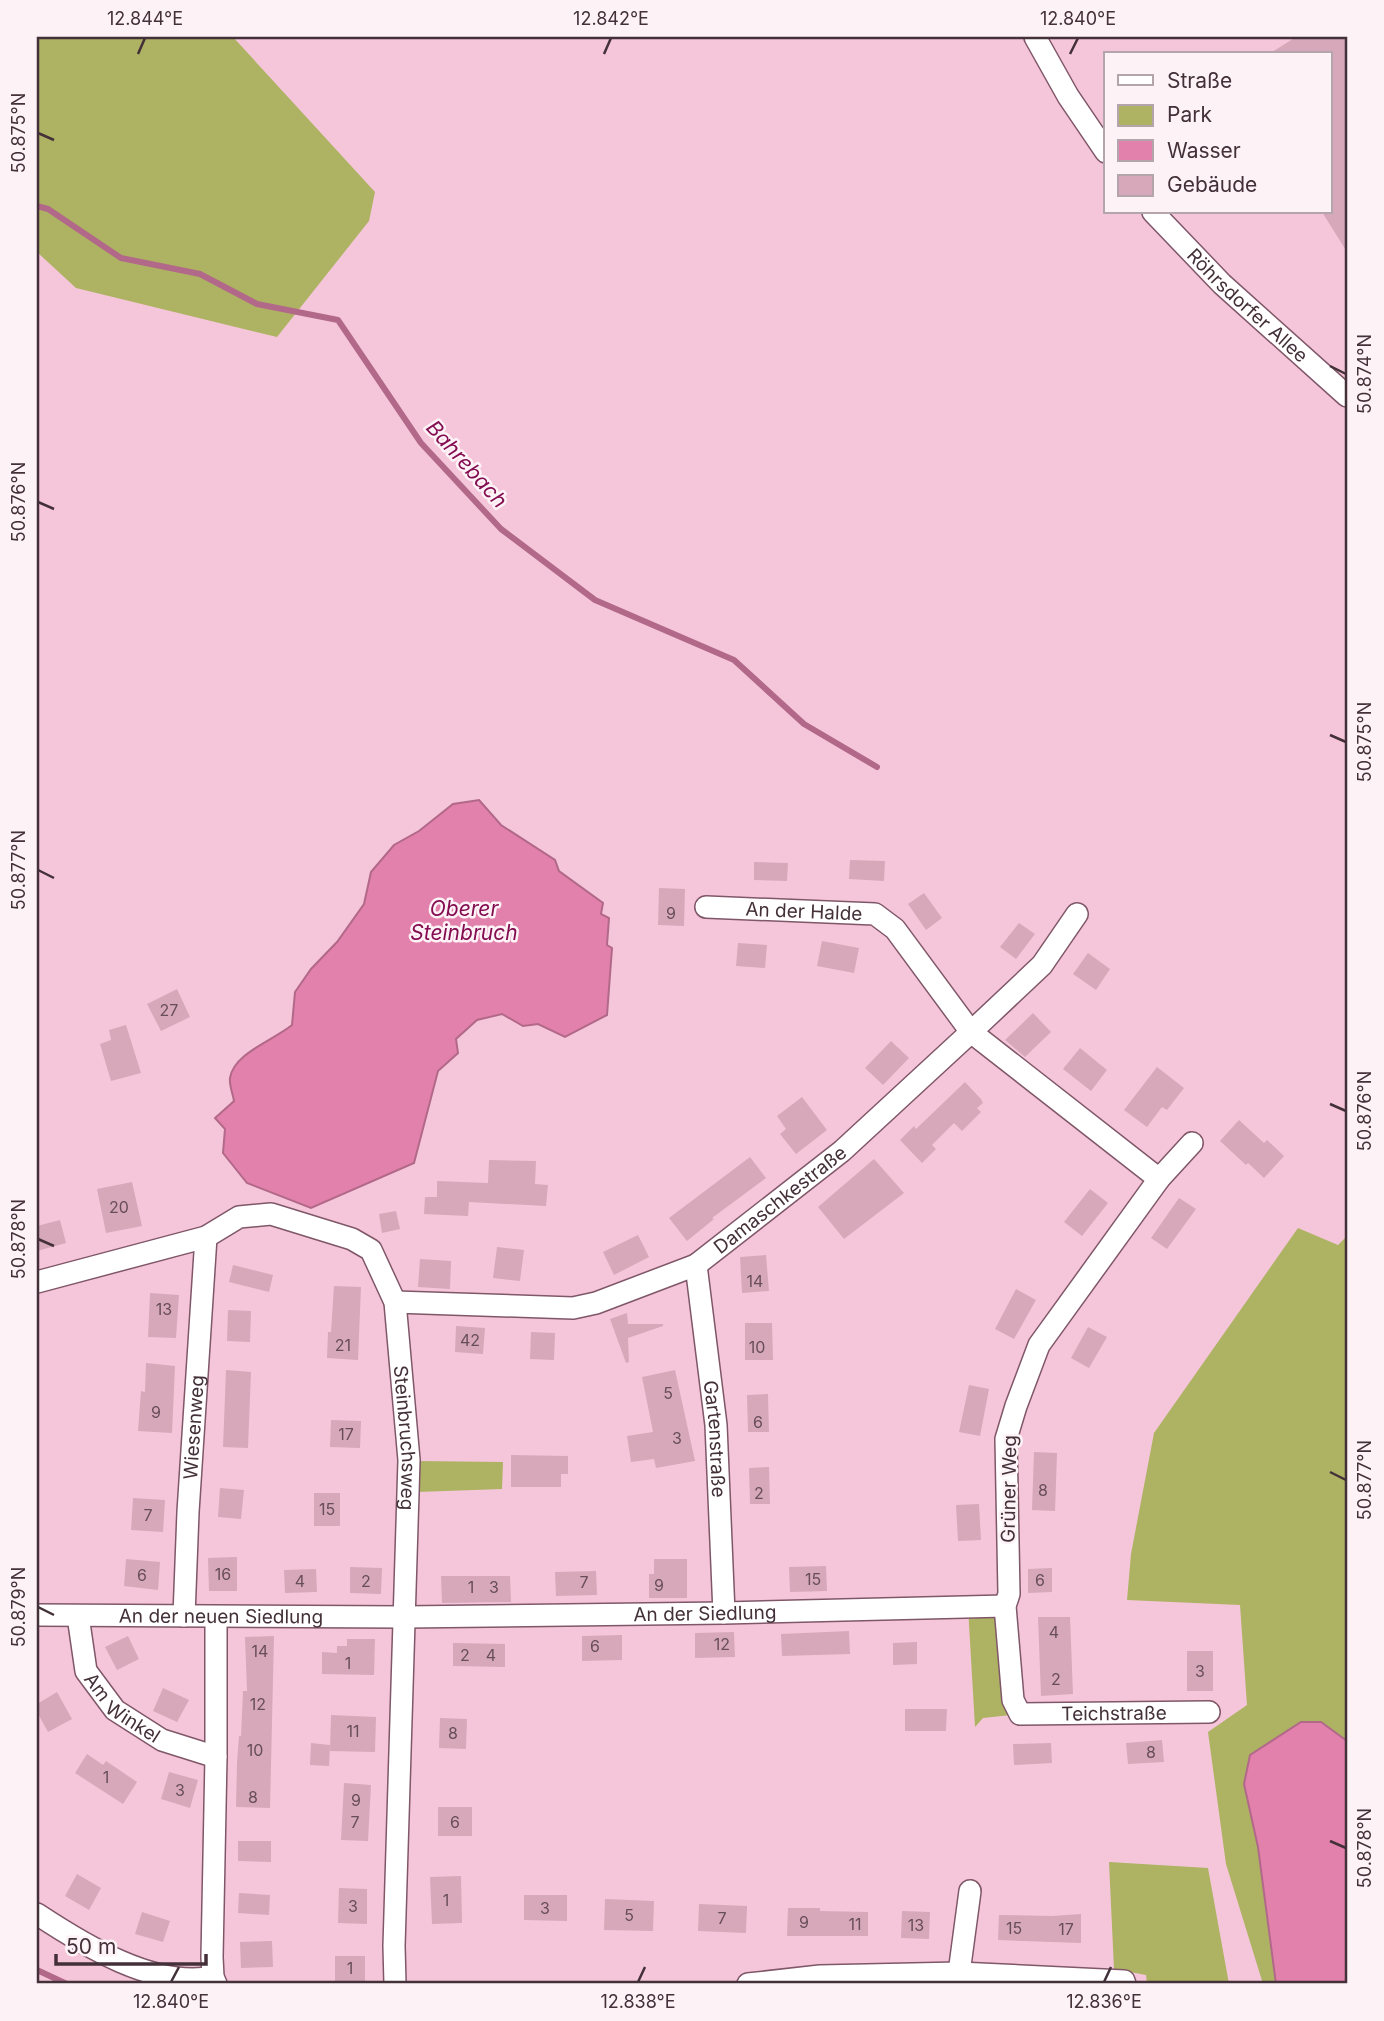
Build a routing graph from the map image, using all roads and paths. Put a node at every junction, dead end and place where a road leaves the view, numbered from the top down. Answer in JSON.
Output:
{"nodes":[{"id":1,"x":1035,"y":37,"type":"edge"},
{"id":2,"x":1104,"y":149,"type":"edge"},
{"id":3,"x":1155,"y":214,"type":"edge"},
{"id":4,"x":1347,"y":396,"type":"edge"},
{"id":5,"x":706,"y":907,"type":"dead end"},
{"id":6,"x":1077,"y":914,"type":"dead end"},
{"id":7,"x":971,"y":1032,"type":"junction"},
{"id":8,"x":1192,"y":1143,"type":"dead end"},
{"id":9,"x":1159,"y":1179,"type":"junction"},
{"id":10,"x":206,"y":1237,"type":"junction"},
{"id":11,"x":696,"y":1265,"type":"junction"},
{"id":12,"x":37,"y":1282,"type":"edge"},
{"id":13,"x":394,"y":1302,"type":"junction"},
{"id":14,"x":1005,"y":1606,"type":"junction"},
{"id":15,"x":724,"y":1613,"type":"junction"},
{"id":16,"x":37,"y":1615,"type":"edge"},
{"id":17,"x":78,"y":1616,"type":"junction"},
{"id":18,"x":184,"y":1616,"type":"junction"},
{"id":19,"x":216,"y":1617,"type":"junction"},
{"id":20,"x":405,"y":1617,"type":"junction"},
{"id":21,"x":1209,"y":1712,"type":"dead end"},
{"id":22,"x":1020,"y":1714,"type":"joint"},
{"id":23,"x":216,"y":1757,"type":"junction"},
{"id":24,"x":970,"y":1891,"type":"dead end"},
{"id":25,"x":37,"y":1914,"type":"edge"},
{"id":26,"x":959,"y":1973,"type":"junction"},
{"id":27,"x":215,"y":1981,"type":"edge"},
{"id":28,"x":395,"y":1984,"type":"edge"},
{"id":29,"x":748,"y":1984,"type":"edge"},
{"id":30,"x":1125,"y":1984,"type":"edge"}],
"edges":[{"from":1,"to":2,"type":"street"},
{"from":3,"to":4,"type":"street","name":"Röhrsdorfer Allee"},
{"from":5,"to":7,"type":"street","name":"An der Halde"},
{"from":6,"to":7,"type":"street","name":"Damaschkestraße"},
{"from":7,"to":9,"type":"street"},
{"from":7,"to":11,"type":"street","name":"Damaschkestraße"},
{"from":8,"to":9,"type":"street","name":"Grüner Weg"},
{"from":9,"to":14,"type":"street","name":"Grüner Weg"},
{"from":10,"to":12,"type":"street","name":"Steinbruchsweg"},
{"from":10,"to":13,"type":"street","name":"Steinbruchsweg"},
{"from":10,"to":18,"type":"street","name":"Wiesenweg"},
{"from":11,"to":13,"type":"street","name":"Damaschkestraße"},
{"from":11,"to":15,"type":"street","name":"Gartenstraße"},
{"from":13,"to":20,"type":"street","name":"Steinbruchsweg"},
{"from":14,"to":15,"type":"street","name":"An der Siedlung"},
{"from":14,"to":22,"type":"street","name":"Grüner Weg"},
{"from":15,"to":20,"type":"street","name":"An der Siedlung"},
{"from":16,"to":17,"type":"street","name":"An der neuen Siedlung"},
{"from":17,"to":18,"type":"street","name":"An der neuen Siedlung"},
{"from":17,"to":23,"type":"street","name":"Am Winkel"},
{"from":18,"to":19,"type":"street","name":"An der neuen Siedlung"},
{"from":19,"to":20,"type":"street","name":"An der neuen Siedlung"},
{"from":19,"to":23,"type":"street"},
{"from":20,"to":28,"type":"street","name":"Steinbruchsweg"},
{"from":21,"to":22,"type":"street","name":"Teichstraße"},
{"from":23,"to":27,"type":"street"},
{"from":24,"to":26,"type":"street"},
{"from":25,"to":27,"type":"street"},
{"from":26,"to":29,"type":"street"},
{"from":26,"to":30,"type":"street"}]}
